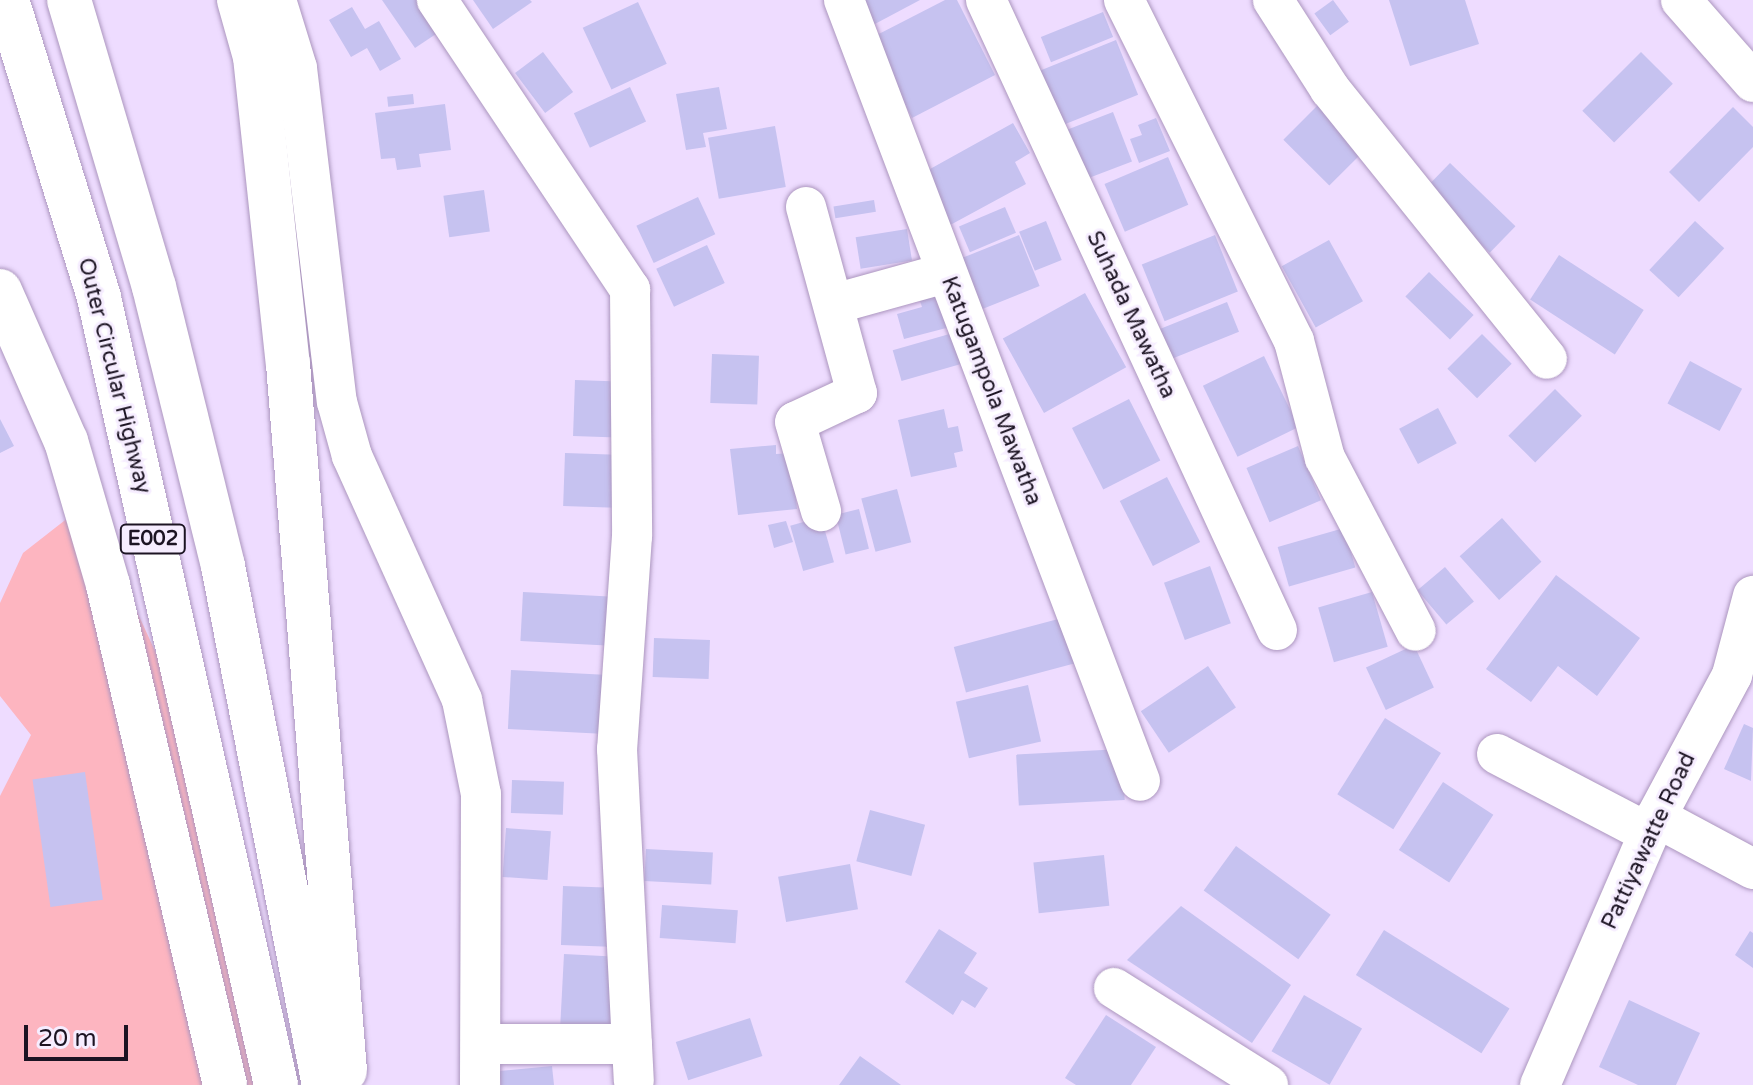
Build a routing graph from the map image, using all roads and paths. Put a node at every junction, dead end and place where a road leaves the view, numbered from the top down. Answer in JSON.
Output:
{"nodes":[{"id":1,"x":7,"y":0,"type":"edge"},
{"id":2,"x":69,"y":0,"type":"edge"},
{"id":3,"x":239,"y":0,"type":"edge"},
{"id":4,"x":276,"y":0,"type":"edge"},
{"id":5,"x":437,"y":0,"type":"edge"},
{"id":6,"x":844,"y":0,"type":"edge"},
{"id":7,"x":986,"y":0,"type":"edge"},
{"id":8,"x":1124,"y":0,"type":"edge"},
{"id":9,"x":1273,"y":0,"type":"edge"},
{"id":10,"x":1681,"y":0,"type":"edge"},
{"id":11,"x":1753,"y":82,"type":"edge"},
{"id":12,"x":806,"y":207,"type":"dead end"},
{"id":13,"x":946,"y":273,"type":"junction"},
{"id":14,"x":0,"y":291,"type":"edge"},
{"id":15,"x":834,"y":304,"type":"junction"},
{"id":16,"x":1547,"y":359,"type":"dead end"},
{"id":17,"x":821,"y":511,"type":"dead end"},
{"id":18,"x":1753,"y":596,"type":"edge"},
{"id":19,"x":1277,"y":630,"type":"dead end"},
{"id":20,"x":1416,"y":631,"type":"dead end"},
{"id":21,"x":1497,"y":754,"type":"dead end"},
{"id":22,"x":1140,"y":781,"type":"dead end"},
{"id":23,"x":1652,"y":825,"type":"junction"},
{"id":24,"x":1753,"y":869,"type":"edge"},
{"id":25,"x":1114,"y":988,"type":"dead end"},
{"id":26,"x":481,"y":1044,"type":"junction"},
{"id":27,"x":1249,"y":1080,"type":"edge"},
{"id":28,"x":1543,"y":1084,"type":"edge"},
{"id":29,"x":225,"y":1085,"type":"edge"},
{"id":30,"x":276,"y":1085,"type":"edge"},
{"id":31,"x":324,"y":1085,"type":"edge"},
{"id":32,"x":347,"y":1085,"type":"edge"},
{"id":33,"x":480,"y":1085,"type":"edge"}],
"edges":[{"from":1,"to":30,"type":"highway","name":"Outer Circular Highway","number":"E002"},
{"from":2,"to":31,"type":"highway","number":"E002"},
{"from":3,"to":32,"type":"highway"},
{"from":4,"to":26,"type":"street"},
{"from":5,"to":26,"type":"street"},
{"from":6,"to":13,"type":"street","name":"Katugampola Mawatha"},
{"from":7,"to":19,"type":"street","name":"Suhada Mawatha"},
{"from":8,"to":20,"type":"street"},
{"from":9,"to":16,"type":"street"},
{"from":10,"to":11,"type":"street"},
{"from":12,"to":15,"type":"street"},
{"from":13,"to":15,"type":"street"},
{"from":13,"to":22,"type":"street","name":"Katugampola Mawatha"},
{"from":14,"to":29,"type":"highway"},
{"from":15,"to":17,"type":"street"},
{"from":18,"to":23,"type":"street","name":"Pattiyawatte Road"},
{"from":21,"to":23,"type":"street"},
{"from":23,"to":24,"type":"street"},
{"from":23,"to":28,"type":"street","name":"Pattiyawatte Road"},
{"from":25,"to":27,"type":"street"},
{"from":26,"to":33,"type":"street"}]}
